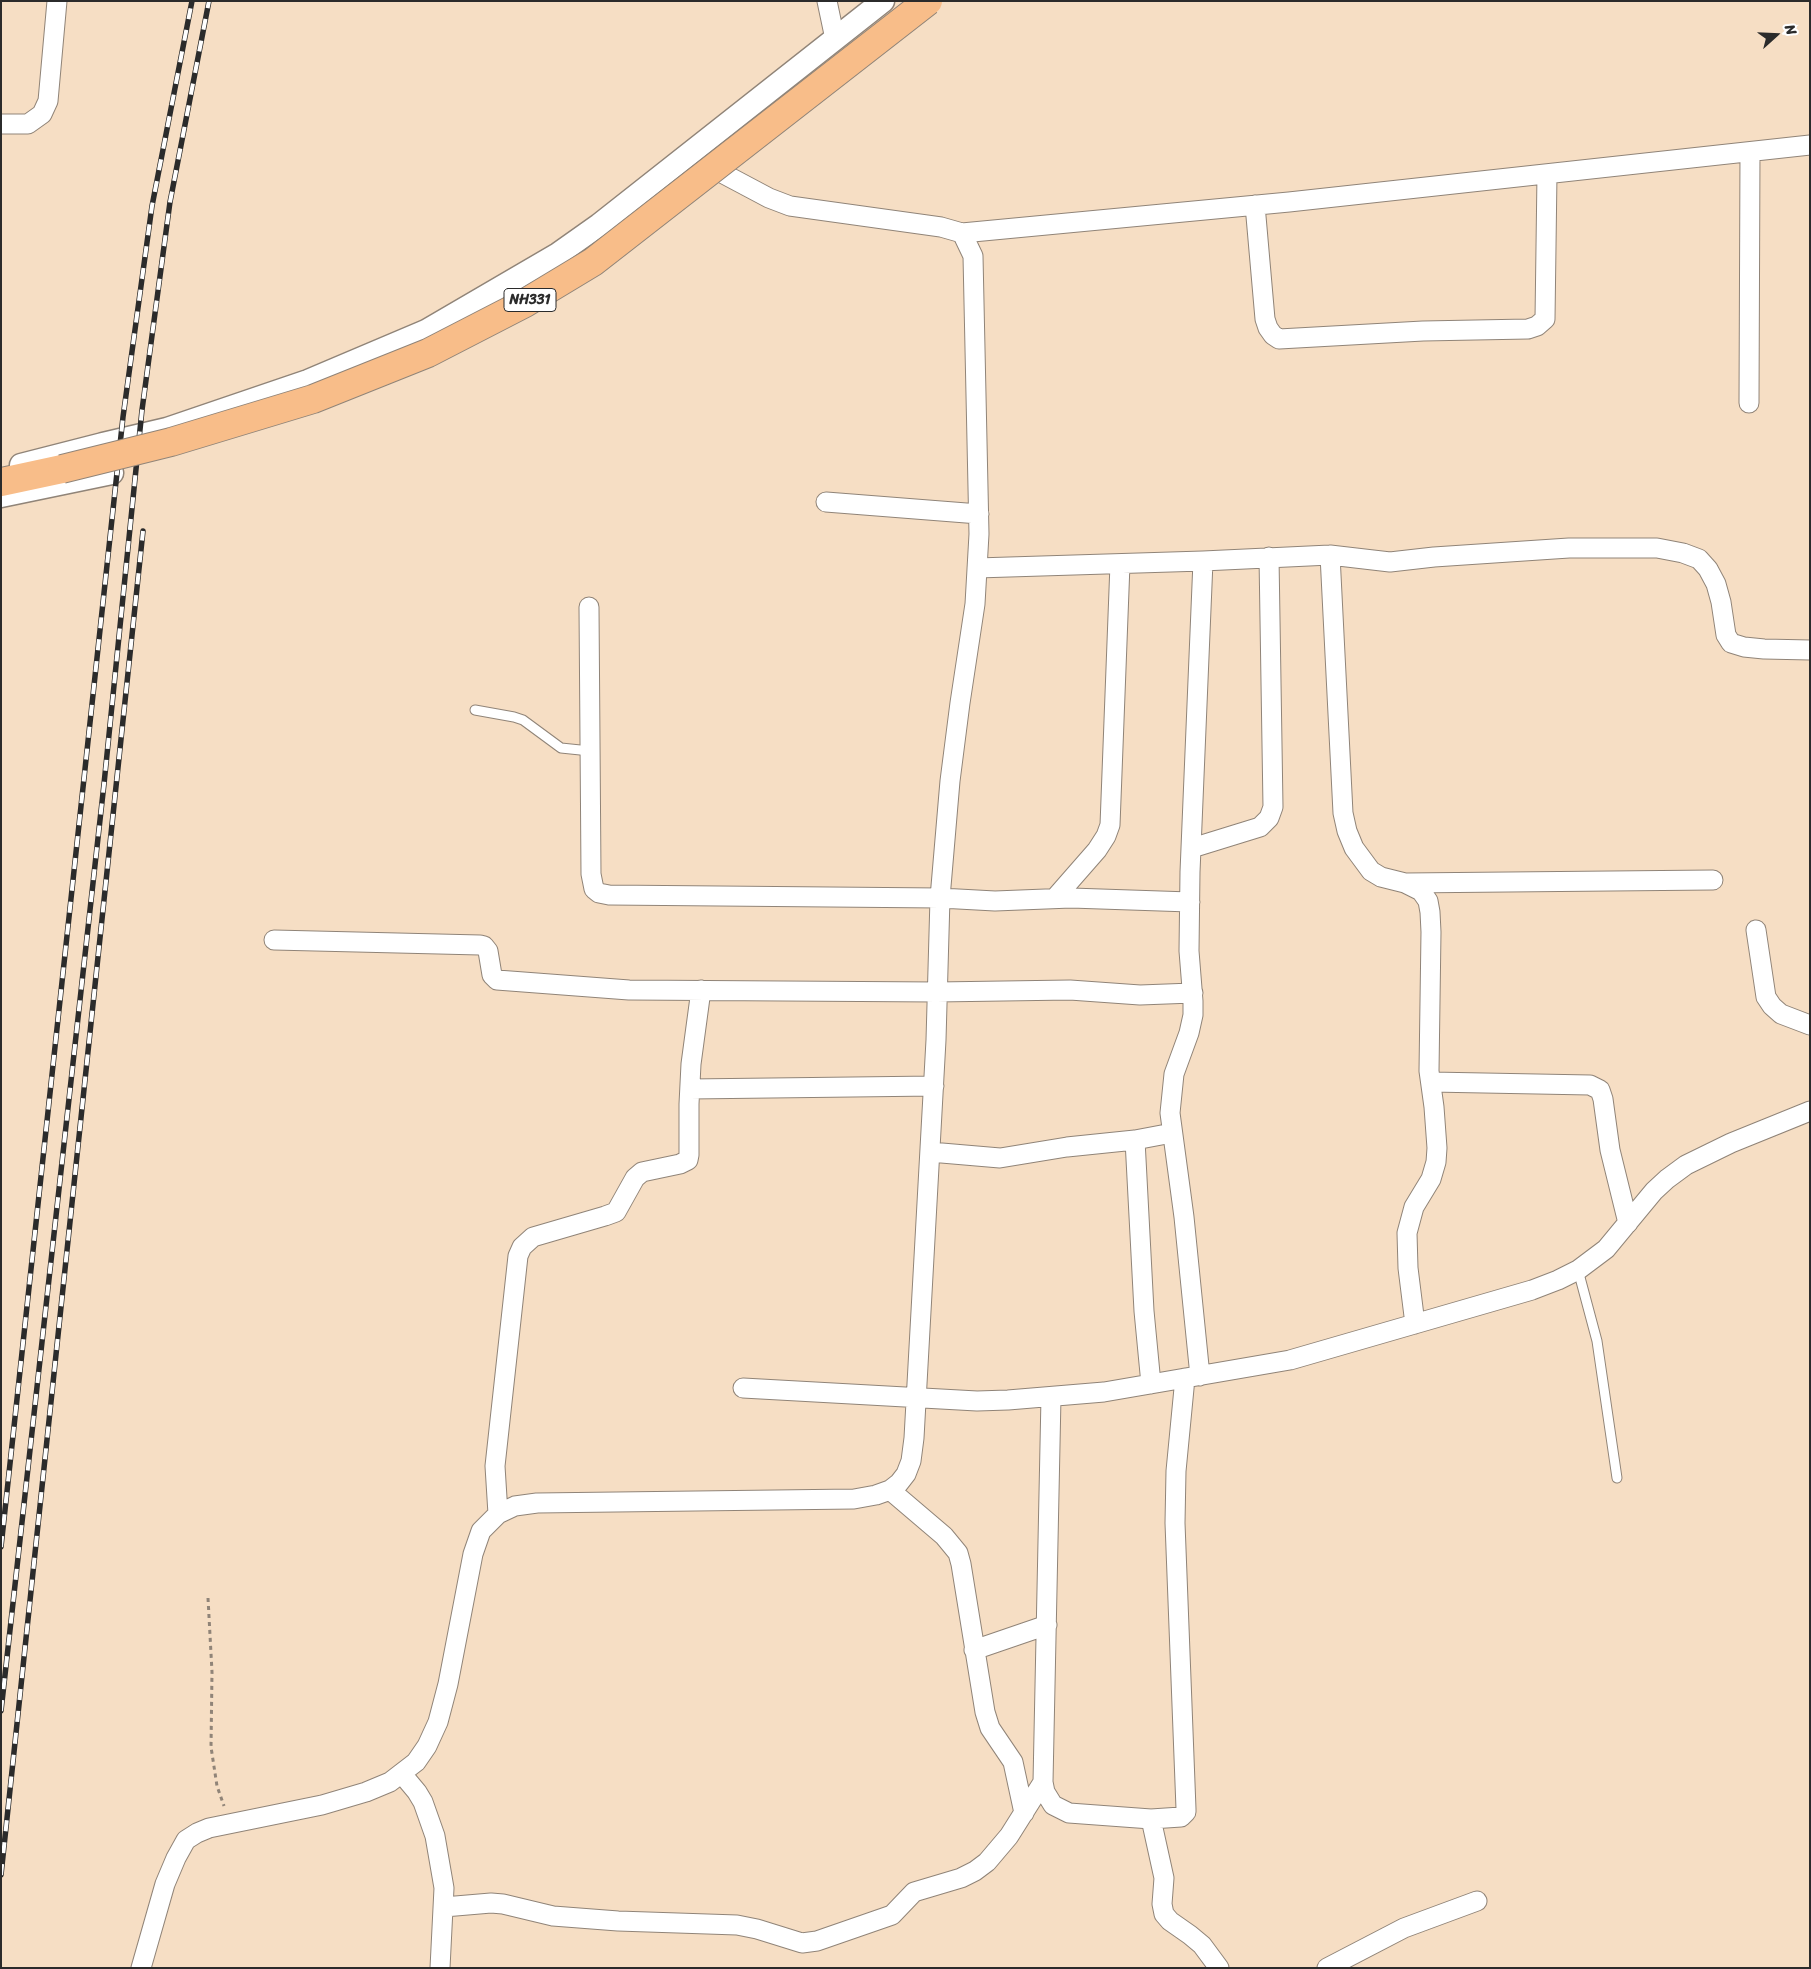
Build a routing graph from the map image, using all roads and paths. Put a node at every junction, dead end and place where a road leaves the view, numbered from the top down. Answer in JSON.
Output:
{"nodes":[{"id":1,"x":57,"y":1,"type":"edge"},
{"id":2,"x":828,"y":1,"type":"edge"},
{"id":3,"x":883,"y":1,"type":"edge"},
{"id":4,"x":928,"y":1,"type":"edge"},
{"id":5,"x":938,"y":1,"type":"edge"},
{"id":6,"x":835,"y":39,"type":"junction"},
{"id":7,"x":1,"y":124,"type":"edge"},
{"id":8,"x":1810,"y":145,"type":"edge"},
{"id":9,"x":1750,"y":152,"type":"junction"},
{"id":10,"x":720,"y":172,"type":"junction"},
{"id":11,"x":1547,"y":174,"type":"junction"},
{"id":12,"x":1255,"y":205,"type":"junction"},
{"id":13,"x":962,"y":233,"type":"junction"},
{"id":14,"x":1749,"y":402,"type":"dead end"},
{"id":15,"x":146,"y":434,"type":"junction"},
{"id":16,"x":103,"y":444,"type":"junction"},
{"id":17,"x":1,"y":470,"type":"edge"},
{"id":18,"x":1,"y":482,"type":"edge"},
{"id":19,"x":1,"y":496,"type":"edge"},
{"id":20,"x":826,"y":502,"type":"dead end"},
{"id":21,"x":979,"y":514,"type":"junction"},
{"id":22,"x":1330,"y":554,"type":"junction"},
{"id":23,"x":1269,"y":557,"type":"junction"},
{"id":24,"x":1203,"y":561,"type":"junction"},
{"id":25,"x":1120,"y":564,"type":"junction"},
{"id":26,"x":977,"y":568,"type":"junction"},
{"id":27,"x":589,"y":607,"type":"dead end"},
{"id":28,"x":1810,"y":650,"type":"edge"},
{"id":29,"x":476,"y":710,"type":"dead end"},
{"id":30,"x":590,"y":751,"type":"junction"},
{"id":31,"x":1192,"y":848,"type":"junction"},
{"id":32,"x":1713,"y":880,"type":"dead end"},
{"id":33,"x":1405,"y":883,"type":"junction"},
{"id":34,"x":940,"y":898,"type":"junction"},
{"id":35,"x":1055,"y":898,"type":"junction"},
{"id":36,"x":1190,"y":902,"type":"junction"},
{"id":37,"x":1756,"y":930,"type":"dead end"},
{"id":38,"x":274,"y":940,"type":"dead end"},
{"id":39,"x":701,"y":990,"type":"junction"},
{"id":40,"x":937,"y":992,"type":"junction"},
{"id":41,"x":1193,"y":992,"type":"junction"},
{"id":42,"x":1810,"y":1025,"type":"edge"},
{"id":43,"x":1431,"y":1082,"type":"junction"},
{"id":44,"x":934,"y":1086,"type":"junction"},
{"id":45,"x":690,"y":1088,"type":"junction"},
{"id":46,"x":1810,"y":1111,"type":"edge"},
{"id":47,"x":1172,"y":1132,"type":"junction"},
{"id":48,"x":1135,"y":1140,"type":"junction"},
{"id":49,"x":930,"y":1152,"type":"junction"},
{"id":50,"x":1628,"y":1222,"type":"junction"},
{"id":51,"x":1578,"y":1270,"type":"junction"},
{"id":52,"x":1415,"y":1324,"type":"junction"},
{"id":53,"x":1192,"y":1377,"type":"junction"},
{"id":54,"x":1151,"y":1384,"type":"junction"},
{"id":55,"x":743,"y":1388,"type":"dead end"},
{"id":56,"x":1050,"y":1397,"type":"junction"},
{"id":57,"x":915,"y":1398,"type":"junction"},
{"id":58,"x":1617,"y":1478,"type":"dead end"},
{"id":59,"x":890,"y":1490,"type":"junction"},
{"id":60,"x":498,"y":1514,"type":"junction"},
{"id":61,"x":208,"y":1598,"type":"dead end"},
{"id":62,"x":1047,"y":1624,"type":"junction"},
{"id":63,"x":974,"y":1650,"type":"junction"},
{"id":64,"x":402,"y":1774,"type":"junction"},
{"id":65,"x":1043,"y":1782,"type":"junction"},
{"id":66,"x":1024,"y":1813,"type":"junction"},
{"id":67,"x":1152,"y":1819,"type":"junction"},
{"id":68,"x":230,"y":1824,"type":"junction"},
{"id":69,"x":1477,"y":1900,"type":"dead end"},
{"id":70,"x":444,"y":1908,"type":"junction"},
{"id":71,"x":141,"y":1968,"type":"edge"},
{"id":72,"x":440,"y":1968,"type":"edge"},
{"id":73,"x":1218,"y":1968,"type":"edge"},
{"id":74,"x":1327,"y":1968,"type":"edge"}],
"edges":[{"from":1,"to":7,"type":"street"},
{"from":2,"to":6,"type":"street"},
{"from":3,"to":6,"type":"street"},
{"from":4,"to":18,"type":"highway","number":"NH331","bridge":true},
{"from":5,"to":10,"type":"street"},
{"from":6,"to":15,"type":"street"},
{"from":8,"to":9,"type":"street"},
{"from":9,"to":11,"type":"street"},
{"from":9,"to":14,"type":"street"},
{"from":10,"to":13,"type":"street"},
{"from":10,"to":15,"type":"street"},
{"from":11,"to":12,"type":"street"},
{"from":11,"to":12,"type":"street"},
{"from":12,"to":13,"type":"street"},
{"from":13,"to":21,"type":"street"},
{"from":15,"to":16,"type":"street"},
{"from":16,"to":17,"type":"street"},
{"from":16,"to":19,"type":"street"},
{"from":20,"to":21,"type":"street"},
{"from":21,"to":26,"type":"street"},
{"from":22,"to":23,"type":"street"},
{"from":22,"to":28,"type":"street"},
{"from":22,"to":33,"type":"street"},
{"from":23,"to":24,"type":"street"},
{"from":23,"to":31,"type":"street"},
{"from":24,"to":25,"type":"street"},
{"from":24,"to":31,"type":"street"},
{"from":25,"to":26,"type":"street"},
{"from":25,"to":35,"type":"street"},
{"from":26,"to":34,"type":"street"},
{"from":27,"to":30,"type":"street"},
{"from":29,"to":30,"type":"lane"},
{"from":30,"to":34,"type":"street"},
{"from":31,"to":36,"type":"street"},
{"from":32,"to":33,"type":"street"},
{"from":33,"to":43,"type":"street"},
{"from":34,"to":35,"type":"street"},
{"from":34,"to":40,"type":"street"},
{"from":35,"to":36,"type":"street"},
{"from":36,"to":41,"type":"street"},
{"from":37,"to":42,"type":"street"},
{"from":38,"to":39,"type":"street"},
{"from":39,"to":40,"type":"street"},
{"from":39,"to":45,"type":"street"},
{"from":40,"to":41,"type":"street"},
{"from":40,"to":44,"type":"street"},
{"from":41,"to":47,"type":"street"},
{"from":43,"to":50,"type":"street"},
{"from":43,"to":52,"type":"street"},
{"from":44,"to":45,"type":"street"},
{"from":44,"to":49,"type":"street"},
{"from":45,"to":60,"type":"street"},
{"from":46,"to":50,"type":"street"},
{"from":47,"to":48,"type":"street"},
{"from":47,"to":53,"type":"street"},
{"from":48,"to":49,"type":"street"},
{"from":48,"to":54,"type":"street"},
{"from":49,"to":57,"type":"street"},
{"from":50,"to":51,"type":"street"},
{"from":51,"to":52,"type":"street"},
{"from":51,"to":58,"type":"lane"},
{"from":52,"to":53,"type":"street"},
{"from":53,"to":54,"type":"street"},
{"from":53,"to":67,"type":"street"},
{"from":54,"to":56,"type":"street"},
{"from":55,"to":57,"type":"street"},
{"from":56,"to":57,"type":"street"},
{"from":56,"to":62,"type":"street"},
{"from":57,"to":59,"type":"street"},
{"from":59,"to":60,"type":"street"},
{"from":59,"to":63,"type":"street"},
{"from":60,"to":64,"type":"street"},
{"from":61,"to":68,"type":"path"},
{"from":62,"to":63,"type":"street"},
{"from":62,"to":65,"type":"street"},
{"from":63,"to":66,"type":"street"},
{"from":64,"to":68,"type":"street"},
{"from":64,"to":70,"type":"street"},
{"from":65,"to":66,"type":"street"},
{"from":65,"to":67,"type":"street"},
{"from":66,"to":70,"type":"street"},
{"from":67,"to":73,"type":"street"},
{"from":68,"to":71,"type":"street"},
{"from":69,"to":74,"type":"street"},
{"from":70,"to":72,"type":"street"}]}
